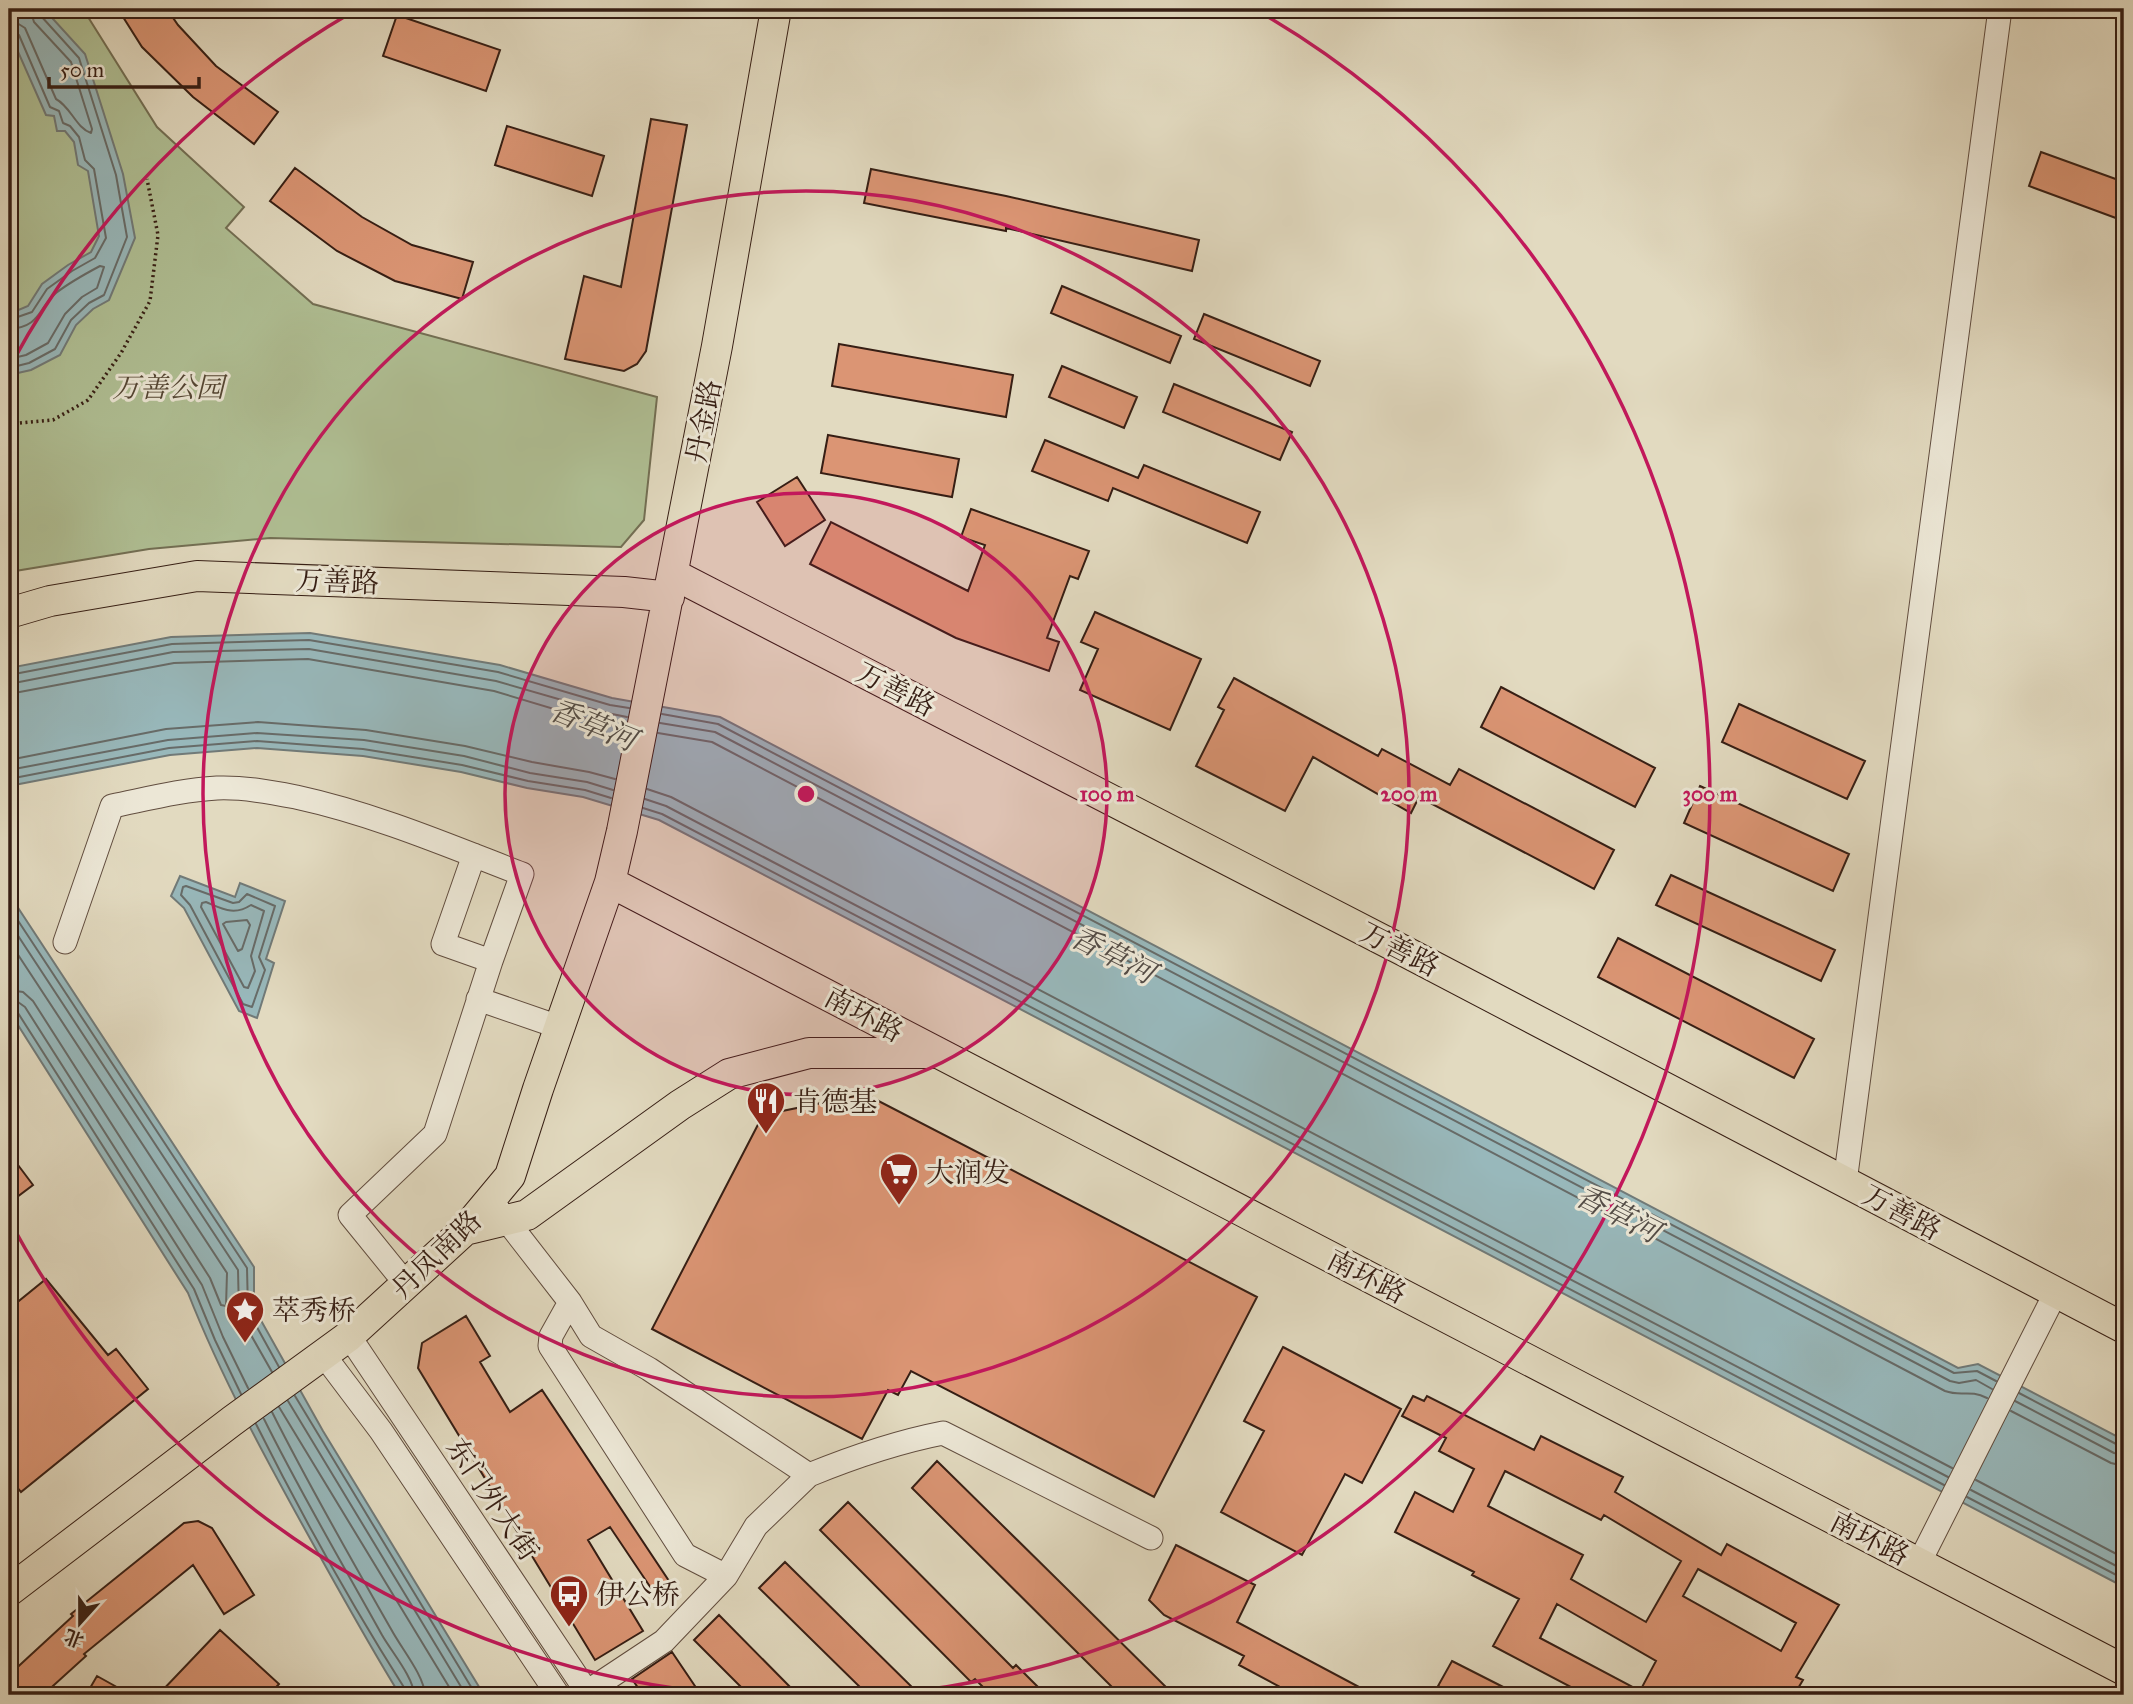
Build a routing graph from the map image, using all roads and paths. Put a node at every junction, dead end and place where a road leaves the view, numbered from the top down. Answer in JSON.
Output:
{"nodes":[{"id":1,"x":776,"y":9,"type":"edge"},
{"id":2,"x":2000,"y":9,"type":"edge"},
{"id":3,"x":147,"y":179,"type":"dead end"},
{"id":4,"x":9,"y":425,"type":"edge"},
{"id":5,"x":671,"y":586,"type":"junction"},
{"id":6,"x":9,"y":613,"type":"edge"},
{"id":7,"x":474,"y":855,"type":"junction"},
{"id":8,"x":610,"y":882,"type":"junction"},
{"id":9,"x":65,"y":942,"type":"dead end"},
{"id":10,"x":491,"y":961,"type":"junction"},
{"id":11,"x":478,"y":999,"type":"junction"},
{"id":12,"x":559,"y":1027,"type":"junction"},
{"id":13,"x":939,"y":1053,"type":"junction"},
{"id":14,"x":1845,"y":1182,"type":"junction"},
{"id":15,"x":499,"y":1210,"type":"junction"},
{"id":16,"x":406,"y":1284,"type":"junction"},
{"id":17,"x":2056,"y":1292,"type":"junction"},
{"id":18,"x":570,"y":1302,"type":"junction"},
{"id":19,"x":2124,"y":1328,"type":"edge"},
{"id":20,"x":349,"y":1336,"type":"junction"},
{"id":21,"x":323,"y":1354,"type":"junction"},
{"id":22,"x":809,"y":1475,"type":"junction"},
{"id":23,"x":1151,"y":1538,"type":"dead end"},
{"id":24,"x":1919,"y":1563,"type":"junction"},
{"id":25,"x":726,"y":1576,"type":"junction"},
{"id":26,"x":9,"y":1591,"type":"edge"},
{"id":27,"x":2124,"y":1670,"type":"edge"},
{"id":28,"x":588,"y":1694,"type":"edge"},
{"id":29,"x":558,"y":1695,"type":"edge"}],
"edges":[{"from":1,"to":5,"type":"main road","name":"丹金路"},
{"from":2,"to":14,"type":"street"},
{"from":3,"to":4,"type":"path"},
{"from":5,"to":6,"type":"main road","name":"万善路"},
{"from":5,"to":8,"type":"main road","name":"丹金路"},
{"from":5,"to":14,"type":"main road","name":"万善路"},
{"from":7,"to":9,"type":"street"},
{"from":7,"to":10,"type":"street"},
{"from":7,"to":10,"type":"street"},
{"from":8,"to":12,"type":"main road","name":"丹凤南路"},
{"from":8,"to":13,"type":"main road","name":"南环路"},
{"from":10,"to":11,"type":"street"},
{"from":11,"to":12,"type":"street"},
{"from":11,"to":16,"type":"street"},
{"from":12,"to":15,"type":"main road","name":"丹凤南路"},
{"from":13,"to":15,"type":"main road"},
{"from":13,"to":24,"type":"main road","name":"南环路"},
{"from":14,"to":17,"type":"main road","name":"万善路"},
{"from":15,"to":16,"type":"main road","name":"丹凤南路"},
{"from":15,"to":18,"type":"street"},
{"from":16,"to":20,"type":"main road","name":"丹凤南路"},
{"from":17,"to":19,"type":"main road","name":"万善路"},
{"from":17,"to":24,"type":"street"},
{"from":18,"to":22,"type":"street"},
{"from":18,"to":25,"type":"street"},
{"from":20,"to":21,"type":"main road","name":"丹凤南路"},
{"from":20,"to":28,"type":"street","name":"东门外大街"},
{"from":21,"to":26,"type":"main road","name":"丹凤南路"},
{"from":21,"to":29,"type":"street","name":"东门外大街"},
{"from":22,"to":23,"type":"street"},
{"from":22,"to":25,"type":"street"},
{"from":24,"to":27,"type":"main road","name":"南环路"},
{"from":25,"to":28,"type":"street"}]}
